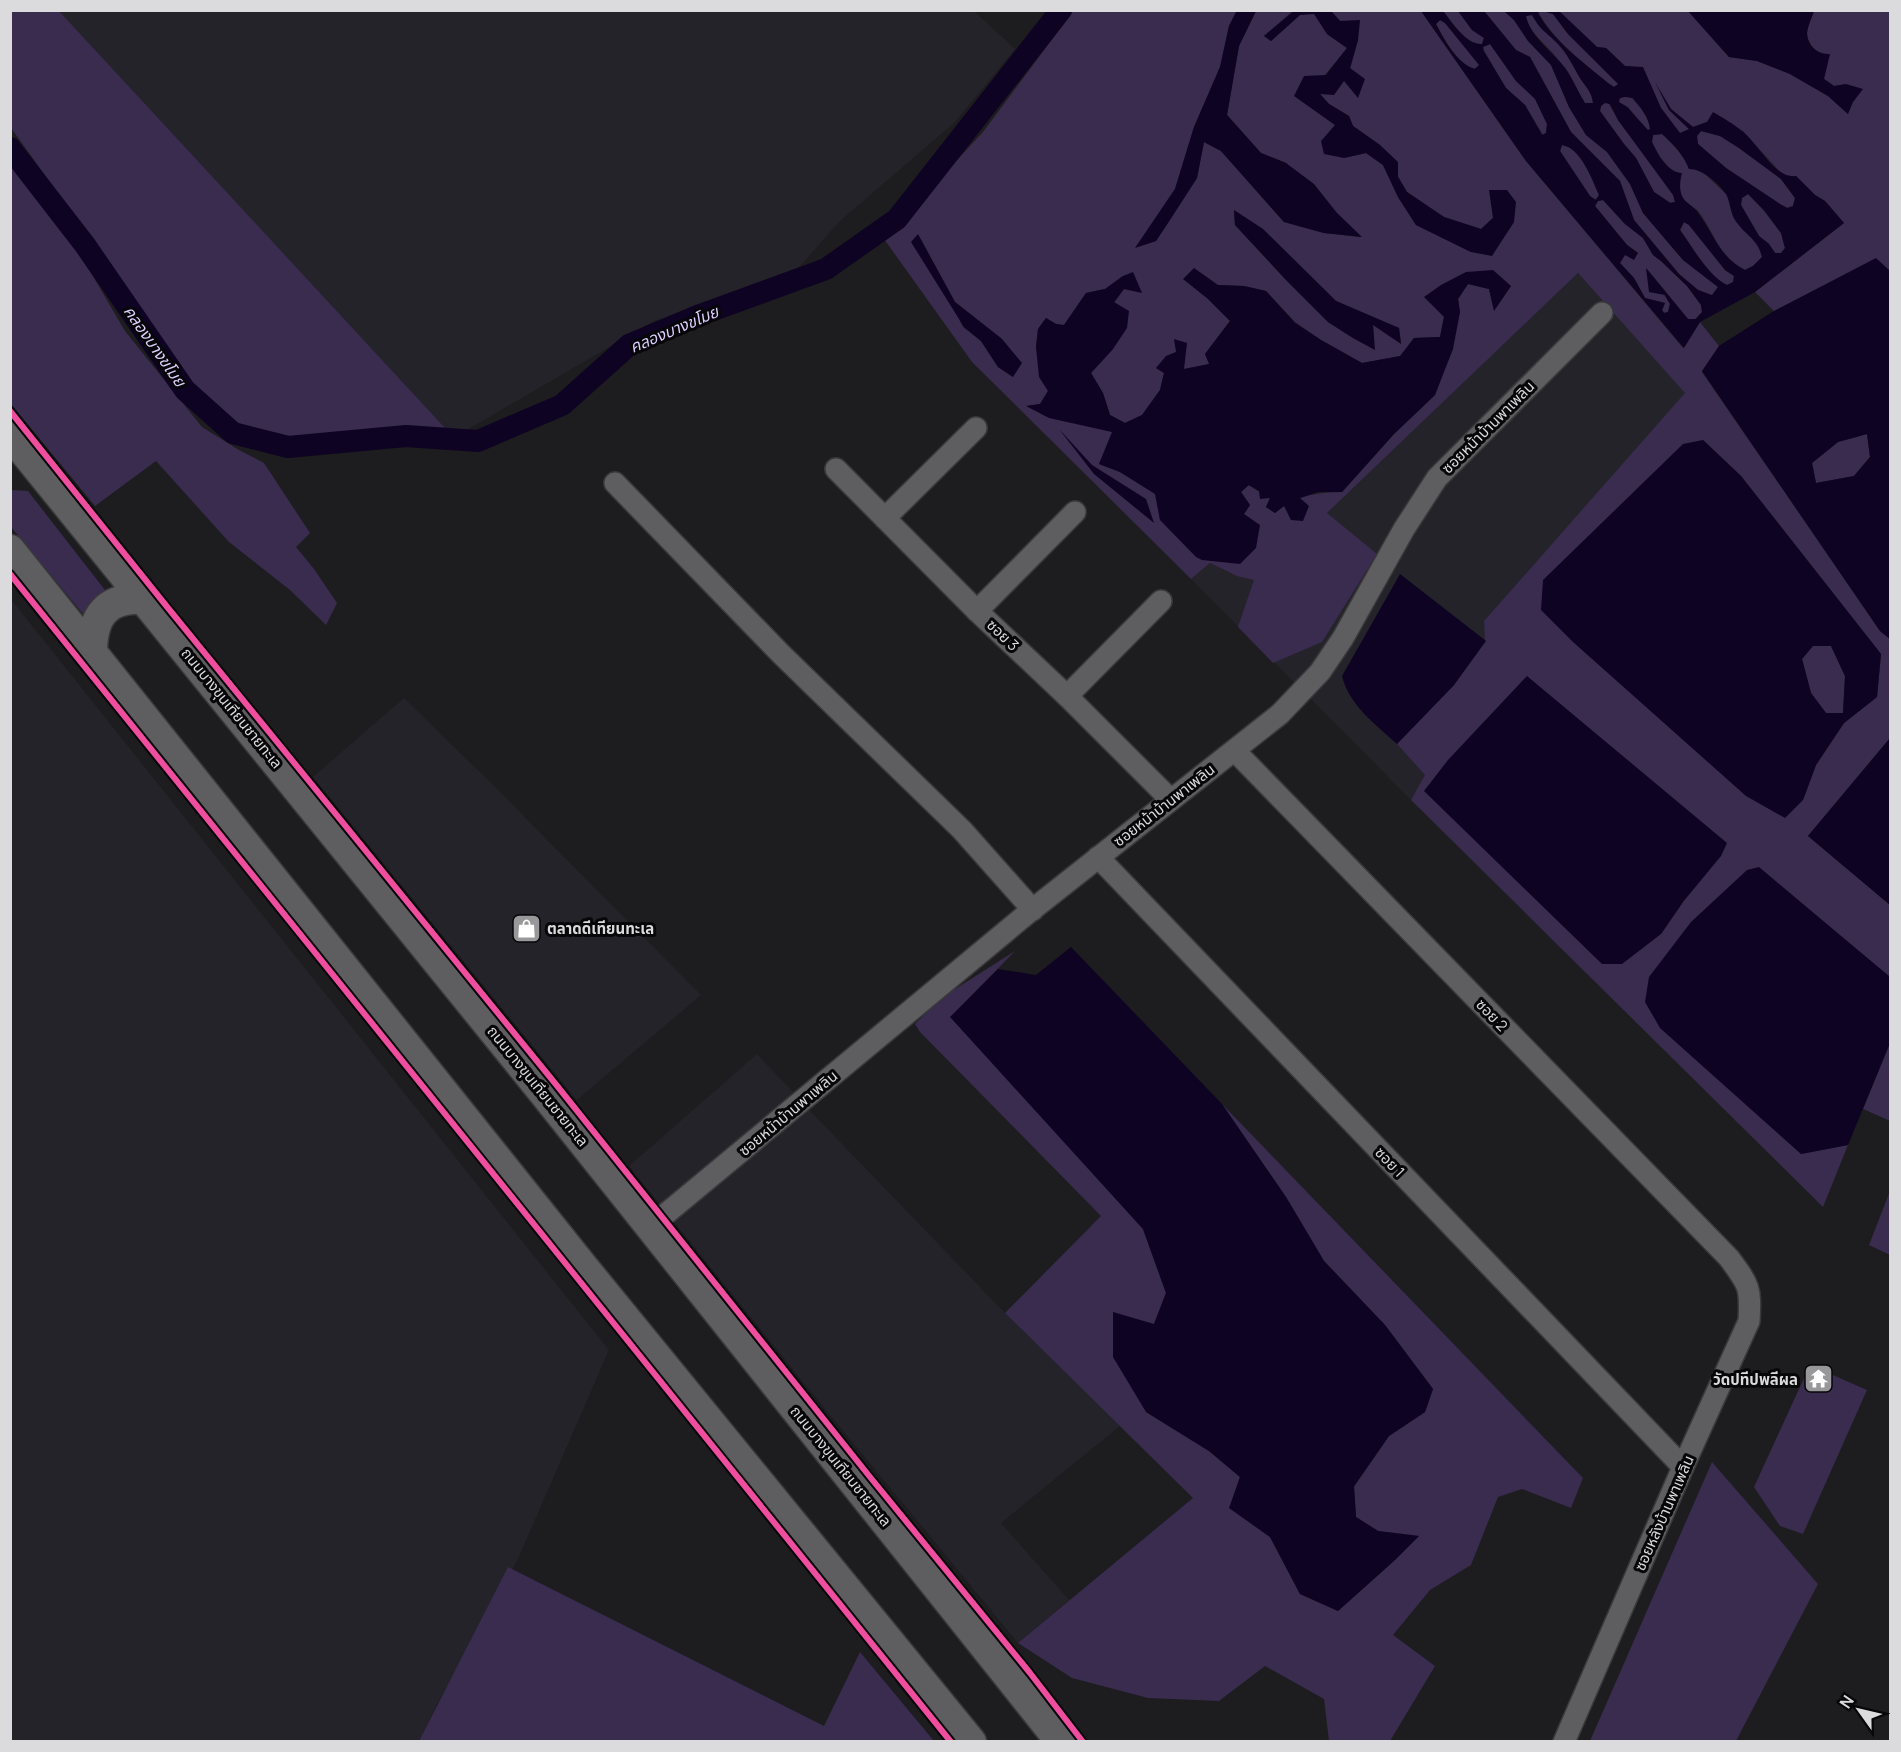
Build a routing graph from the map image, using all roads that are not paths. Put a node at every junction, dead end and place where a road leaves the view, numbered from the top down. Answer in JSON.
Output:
{"nodes":[{"id":1,"x":1602,"y":313,"type":"dead end"},
{"id":2,"x":976,"y":428,"type":"dead end"},
{"id":3,"x":10,"y":434,"type":"edge"},
{"id":4,"x":836,"y":469,"type":"dead end"},
{"id":5,"x":615,"y":483,"type":"dead end"},
{"id":6,"x":1075,"y":512,"type":"dead end"},
{"id":7,"x":885,"y":518,"type":"junction"},
{"id":8,"x":10,"y":550,"type":"edge"},
{"id":9,"x":144,"y":599,"type":"junction"},
{"id":10,"x":1161,"y":602,"type":"dead end"},
{"id":11,"x":977,"y":611,"type":"junction"},
{"id":12,"x":92,"y":653,"type":"junction"},
{"id":13,"x":1067,"y":696,"type":"junction"},
{"id":14,"x":1234,"y":751,"type":"junction"},
{"id":15,"x":1171,"y":800,"type":"junction"},
{"id":16,"x":1098,"y":857,"type":"junction"},
{"id":17,"x":1033,"y":910,"type":"junction"},
{"id":18,"x":650,"y":1227,"type":"junction"},
{"id":19,"x":1746,"y":1282,"type":"joint"},
{"id":20,"x":1683,"y":1467,"type":"junction"},
{"id":21,"x":971,"y":1742,"type":"edge"},
{"id":22,"x":1061,"y":1742,"type":"edge"},
{"id":23,"x":1564,"y":1742,"type":"edge"}],
"edges":[{"from":1,"to":14,"type":"street","name":"ซอยหน้าบ้านพาเพลิน"},
{"from":2,"to":7,"type":"street"},
{"from":3,"to":9,"type":"main road","name":"ถนนบางขุนเทียนชายทะเล"},
{"from":4,"to":7,"type":"street","name":"ซอย 3"},
{"from":5,"to":17,"type":"street"},
{"from":6,"to":11,"type":"street"},
{"from":7,"to":11,"type":"street","name":"ซอย 3"},
{"from":8,"to":12,"type":"main road"},
{"from":9,"to":12,"type":"main road"},
{"from":9,"to":18,"type":"main road","name":"ถนนบางขุนเทียนชายทะเล"},
{"from":10,"to":13,"type":"street"},
{"from":11,"to":13,"type":"street","name":"ซอย 3"},
{"from":12,"to":21,"type":"main road"},
{"from":13,"to":15,"type":"street","name":"ซอย 3"},
{"from":14,"to":15,"type":"street","name":"ซอยหน้าบ้านพาเพลิน"},
{"from":14,"to":19,"type":"street","name":"ซอย 2"},
{"from":15,"to":16,"type":"street","name":"ซอยหน้าบ้านพาเพลิน"},
{"from":16,"to":17,"type":"street","name":"ซอยหน้าบ้านพาเพลิน"},
{"from":16,"to":20,"type":"street","name":"ซอย 1"},
{"from":17,"to":18,"type":"street","name":"ซอยหน้าบ้านพาเพลิน"},
{"from":18,"to":22,"type":"main road","name":"ถนนบางขุนเทียนชายทะเล"},
{"from":19,"to":20,"type":"street","name":"ซอยหลังบ้านพาเพลิน"},
{"from":20,"to":23,"type":"street","name":"ซอยหลังบ้านพาเพลิน"}]}
